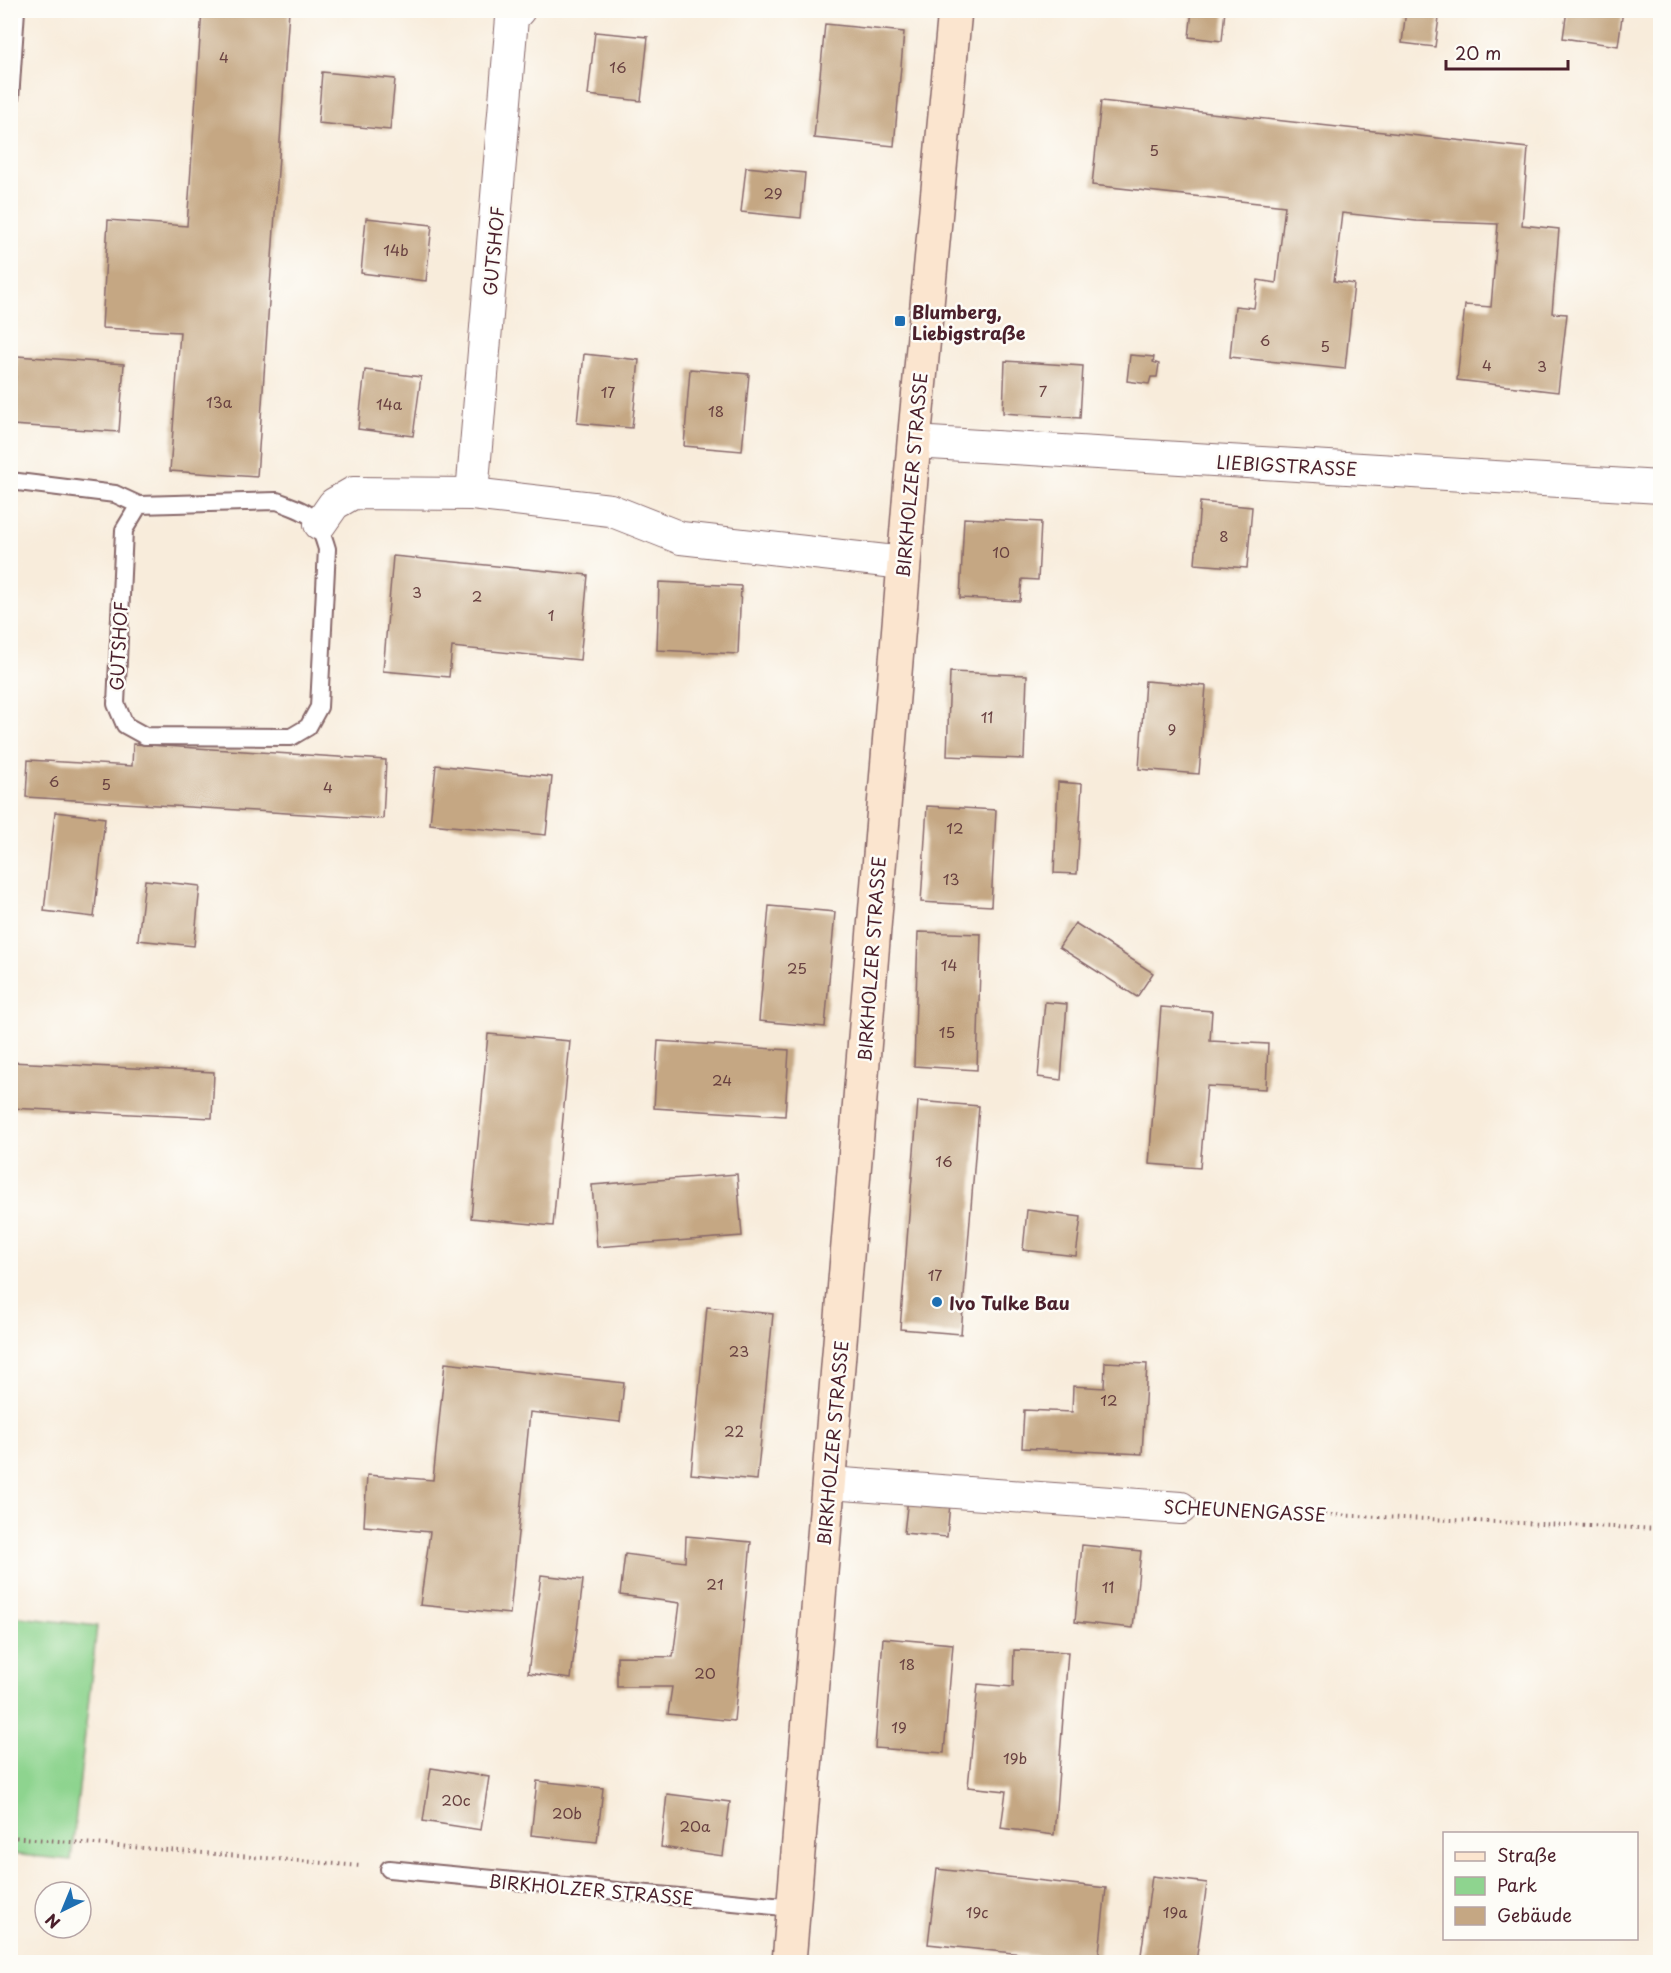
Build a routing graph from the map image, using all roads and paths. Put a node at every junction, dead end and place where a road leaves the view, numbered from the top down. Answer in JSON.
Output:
{"nodes":[{"id":1,"x":16,"y":10,"type":"edge"},
{"id":2,"x":519,"y":10,"type":"edge"},
{"id":3,"x":944,"y":10,"type":"edge"},
{"id":4,"x":955,"y":11,"type":"edge"},
{"id":5,"x":10,"y":100,"type":"edge"},
{"id":6,"x":914,"y":442,"type":"junction"},
{"id":7,"x":10,"y":481,"type":"edge"},
{"id":8,"x":1660,"y":487,"type":"edge"},
{"id":9,"x":472,"y":494,"type":"junction"},
{"id":10,"x":139,"y":505,"type":"junction"},
{"id":11,"x":320,"y":524,"type":"junction"},
{"id":12,"x":904,"y":562,"type":"junction"},
{"id":13,"x":829,"y":1483,"type":"junction"},
{"id":14,"x":1181,"y":1508,"type":"joint"},
{"id":15,"x":1660,"y":1529,"type":"edge"},
{"id":16,"x":10,"y":1837,"type":"edge"},
{"id":17,"x":389,"y":1869,"type":"joint"},
{"id":18,"x":794,"y":1908,"type":"junction"},
{"id":19,"x":789,"y":1962,"type":"edge"}],
"edges":[{"from":1,"to":5,"type":"lane"},
{"from":2,"to":9,"type":"street","name":"GUTSHOF"},
{"from":3,"to":4,"type":"street"},
{"from":4,"to":6,"type":"main road","name":"BIRKHOLZER STRASSE"},
{"from":6,"to":8,"type":"street","name":"LIEBIGSTRASSE"},
{"from":6,"to":12,"type":"main road","name":"BIRKHOLZER STRASSE"},
{"from":7,"to":10,"type":"lane"},
{"from":9,"to":11,"type":"street"},
{"from":9,"to":12,"type":"street"},
{"from":10,"to":11,"type":"lane"},
{"from":10,"to":11,"type":"lane","name":"GUTSHOF"},
{"from":12,"to":13,"type":"main road","name":"BIRKHOLZER STRASSE"},
{"from":13,"to":14,"type":"street","name":"SCHEUNENGASSE"},
{"from":13,"to":18,"type":"main road","name":"BIRKHOLZER STRASSE"},
{"from":14,"to":15,"type":"path","name":"SCHEUNENGASSE"},
{"from":16,"to":17,"type":"path"},
{"from":17,"to":18,"type":"lane","name":"BIRKHOLZER STRASSE"},
{"from":18,"to":19,"type":"main road","name":"BIRKHOLZER STRASSE"}]}
